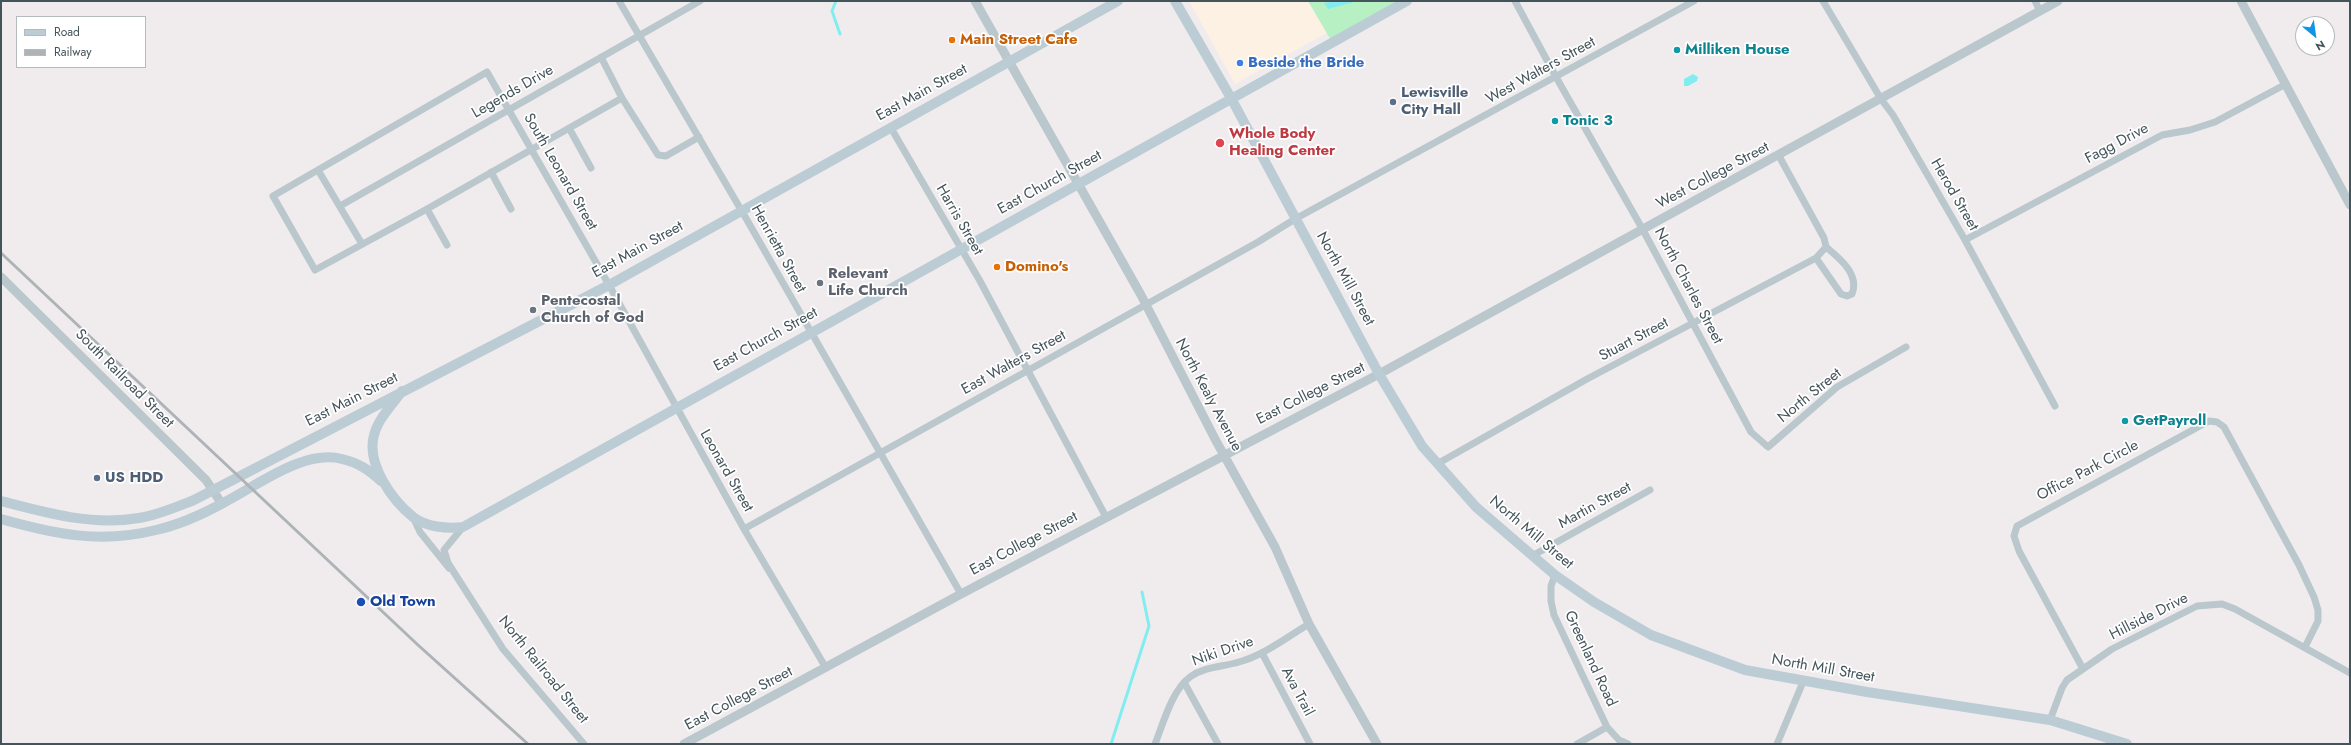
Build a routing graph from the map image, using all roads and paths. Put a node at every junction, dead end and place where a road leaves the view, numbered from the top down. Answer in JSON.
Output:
{"nodes":[{"id":1,"x":619,"y":1,"type":"edge"},
{"id":2,"x":700,"y":1,"type":"edge"},
{"id":3,"x":974,"y":1,"type":"edge"},
{"id":4,"x":1118,"y":1,"type":"edge"},
{"id":5,"x":1175,"y":1,"type":"edge"},
{"id":6,"x":1407,"y":1,"type":"edge"},
{"id":7,"x":1515,"y":1,"type":"edge"},
{"id":8,"x":1694,"y":1,"type":"edge"},
{"id":9,"x":1823,"y":1,"type":"edge"},
{"id":10,"x":2035,"y":1,"type":"edge"},
{"id":11,"x":2058,"y":1,"type":"edge"},
{"id":12,"x":2241,"y":1,"type":"edge"},
{"id":13,"x":2040,"y":11,"type":"junction"},
{"id":14,"x":639,"y":36,"type":"junction"},
{"id":15,"x":601,"y":57,"type":"junction"},
{"id":16,"x":1008,"y":62,"type":"junction"},
{"id":17,"x":1556,"y":77,"type":"junction"},
{"id":18,"x":2286,"y":84,"type":"junction"},
{"id":19,"x":622,"y":98,"type":"junction"},
{"id":20,"x":1232,"y":98,"type":"junction"},
{"id":21,"x":1881,"y":100,"type":"junction"},
{"id":22,"x":509,"y":109,"type":"junction"},
{"id":23,"x":569,"y":128,"type":"junction"},
{"id":24,"x":891,"y":128,"type":"junction"},
{"id":25,"x":699,"y":138,"type":"junction"},
{"id":26,"x":532,"y":149,"type":"junction"},
{"id":27,"x":1779,"y":156,"type":"junction"},
{"id":28,"x":592,"y":168,"type":"dead end"},
{"id":29,"x":318,"y":170,"type":"junction"},
{"id":30,"x":491,"y":172,"type":"junction"},
{"id":31,"x":1078,"y":185,"type":"junction"},
{"id":32,"x":2350,"y":204,"type":"edge"},
{"id":33,"x":340,"y":206,"type":"junction"},
{"id":34,"x":427,"y":209,"type":"junction"},
{"id":35,"x":511,"y":209,"type":"dead end"},
{"id":36,"x":741,"y":210,"type":"junction"},
{"id":37,"x":1295,"y":219,"type":"junction"},
{"id":38,"x":1643,"y":230,"type":"junction"},
{"id":39,"x":1965,"y":240,"type":"junction"},
{"id":40,"x":362,"y":244,"type":"junction"},
{"id":41,"x":447,"y":245,"type":"dead end"},
{"id":42,"x":1826,"y":246,"type":"junction"},
{"id":43,"x":960,"y":249,"type":"junction"},
{"id":44,"x":1816,"y":258,"type":"junction"},
{"id":45,"x":1,"y":277,"type":"edge"},
{"id":46,"x":609,"y":285,"type":"junction"},
{"id":47,"x":1145,"y":305,"type":"junction"},
{"id":48,"x":1694,"y":323,"type":"junction"},
{"id":49,"x":810,"y":333,"type":"junction"},
{"id":50,"x":1906,"y":347,"type":"dead end"},
{"id":51,"x":1029,"y":370,"type":"junction"},
{"id":52,"x":1379,"y":374,"type":"junction"},
{"id":53,"x":402,"y":392,"type":"junction"},
{"id":54,"x":2055,"y":406,"type":"dead end"},
{"id":55,"x":676,"y":408,"type":"junction"},
{"id":56,"x":1774,"y":443,"type":"joint"},
{"id":57,"x":880,"y":453,"type":"junction"},
{"id":58,"x":1224,"y":455,"type":"junction"},
{"id":59,"x":1437,"y":464,"type":"junction"},
{"id":60,"x":381,"y":481,"type":"junction"},
{"id":61,"x":213,"y":490,"type":"junction"},
{"id":62,"x":1650,"y":490,"type":"dead end"},
{"id":63,"x":1,"y":501,"type":"edge"},
{"id":64,"x":222,"y":504,"type":"junction"},
{"id":65,"x":413,"y":517,"type":"junction"},
{"id":66,"x":1106,"y":517,"type":"junction"},
{"id":67,"x":1,"y":519,"type":"edge"},
{"id":68,"x":463,"y":527,"type":"junction"},
{"id":69,"x":744,"y":529,"type":"junction"},
{"id":70,"x":1532,"y":556,"type":"junction"},
{"id":71,"x":455,"y":574,"type":"junction"},
{"id":72,"x":1555,"y":575,"type":"junction"},
{"id":73,"x":961,"y":594,"type":"junction"},
{"id":74,"x":1309,"y":624,"type":"junction"},
{"id":75,"x":2305,"y":647,"type":"junction"},
{"id":76,"x":1262,"y":652,"type":"junction"},
{"id":77,"x":826,"y":668,"type":"junction"},
{"id":78,"x":2083,"y":669,"type":"junction"},
{"id":79,"x":2350,"y":674,"type":"edge"},
{"id":80,"x":1803,"y":682,"type":"junction"},
{"id":81,"x":1185,"y":684,"type":"junction"},
{"id":82,"x":2050,"y":720,"type":"junction"},
{"id":83,"x":1607,"y":727,"type":"junction"},
{"id":84,"x":584,"y":744,"type":"edge"},
{"id":85,"x":684,"y":744,"type":"edge"},
{"id":86,"x":1155,"y":744,"type":"edge"},
{"id":87,"x":1218,"y":744,"type":"edge"},
{"id":88,"x":1310,"y":744,"type":"edge"},
{"id":89,"x":1377,"y":744,"type":"edge"},
{"id":90,"x":1577,"y":744,"type":"edge"},
{"id":91,"x":1628,"y":744,"type":"edge"},
{"id":92,"x":1777,"y":744,"type":"edge"},
{"id":93,"x":2127,"y":744,"type":"edge"}],
"edges":[{"from":1,"to":14,"type":"street","name":"Henrietta Street"},
{"from":2,"to":14,"type":"street","name":"Legends Drive"},
{"from":3,"to":16,"type":"street","name":"North Kealy Avenue"},
{"from":4,"to":16,"type":"main road","name":"East Main Street"},
{"from":5,"to":20,"type":"main road","name":"North Mill Street"},
{"from":6,"to":20,"type":"main road","name":"East Church Street"},
{"from":7,"to":17,"type":"street","name":"North Charles Street"},
{"from":8,"to":17,"type":"street","name":"West Walters Street"},
{"from":9,"to":21,"type":"street","name":"Herod Street"},
{"from":10,"to":13,"type":"street"},
{"from":11,"to":13,"type":"street","name":"West College Street"},
{"from":12,"to":18,"type":"street"},
{"from":13,"to":21,"type":"street","name":"West College Street"},
{"from":14,"to":15,"type":"street","name":"Legends Drive"},
{"from":14,"to":25,"type":"street","name":"Henrietta Street"},
{"from":15,"to":19,"type":"street"},
{"from":15,"to":22,"type":"street","name":"Legends Drive"},
{"from":16,"to":24,"type":"main road","name":"East Main Street"},
{"from":16,"to":31,"type":"street","name":"North Kealy Avenue"},
{"from":17,"to":37,"type":"street","name":"West Walters Street"},
{"from":17,"to":38,"type":"street","name":"North Charles Street"},
{"from":18,"to":32,"type":"street"},
{"from":18,"to":39,"type":"street","name":"Fagg Drive"},
{"from":19,"to":23,"type":"street"},
{"from":19,"to":25,"type":"street"},
{"from":20,"to":31,"type":"main road","name":"East Church Street"},
{"from":20,"to":37,"type":"main road","name":"North Mill Street"},
{"from":21,"to":27,"type":"street","name":"West College Street"},
{"from":21,"to":39,"type":"street","name":"Herod Street"},
{"from":22,"to":26,"type":"street","name":"South Leonard Street"},
{"from":22,"to":29,"type":"street","name":"South Leonard Street"},
{"from":22,"to":33,"type":"street","name":"Legends Drive"},
{"from":23,"to":26,"type":"street"},
{"from":23,"to":28,"type":"street"},
{"from":24,"to":36,"type":"main road","name":"East Main Street"},
{"from":24,"to":43,"type":"street","name":"Harris Street"},
{"from":25,"to":36,"type":"street","name":"Henrietta Street"},
{"from":26,"to":30,"type":"street"},
{"from":26,"to":46,"type":"street","name":"South Leonard Street"},
{"from":27,"to":38,"type":"street","name":"West College Street"},
{"from":27,"to":42,"type":"street"},
{"from":29,"to":33,"type":"street"},
{"from":29,"to":40,"type":"street"},
{"from":30,"to":34,"type":"street"},
{"from":30,"to":35,"type":"street"},
{"from":31,"to":43,"type":"main road","name":"East Church Street"},
{"from":31,"to":47,"type":"street","name":"North Kealy Avenue"},
{"from":33,"to":40,"type":"street"},
{"from":34,"to":40,"type":"street"},
{"from":34,"to":41,"type":"street"},
{"from":36,"to":46,"type":"main road","name":"East Main Street"},
{"from":36,"to":49,"type":"street","name":"Henrietta Street"},
{"from":37,"to":47,"type":"street","name":"East Walters Street"},
{"from":37,"to":52,"type":"main road","name":"North Mill Street"},
{"from":38,"to":48,"type":"street","name":"North Charles Street"},
{"from":38,"to":52,"type":"street","name":"West College Street"},
{"from":39,"to":54,"type":"street","name":"Herod Street"},
{"from":42,"to":44,"type":"street","name":"Stuart Street"},
{"from":42,"to":44,"type":"street"},
{"from":43,"to":49,"type":"main road","name":"East Church Street"},
{"from":43,"to":51,"type":"street","name":"Harris Street"},
{"from":44,"to":48,"type":"street","name":"Stuart Street"},
{"from":45,"to":61,"type":"street","name":"South Railroad Street"},
{"from":46,"to":53,"type":"main road","name":"East Main Street"},
{"from":46,"to":55,"type":"street","name":"Leonard Street"},
{"from":47,"to":51,"type":"street","name":"East Walters Street"},
{"from":47,"to":58,"type":"street","name":"North Kealy Avenue"},
{"from":48,"to":56,"type":"street","name":"North Charles Street"},
{"from":48,"to":59,"type":"street","name":"Stuart Street"},
{"from":49,"to":55,"type":"main road","name":"East Church Street"},
{"from":49,"to":57,"type":"street","name":"Henrietta Street"},
{"from":50,"to":56,"type":"street","name":"North Street"},
{"from":51,"to":57,"type":"street","name":"East Walters Street"},
{"from":51,"to":66,"type":"street","name":"Harris Street"},
{"from":52,"to":58,"type":"street","name":"East College Street"},
{"from":52,"to":59,"type":"main road","name":"North Mill Street"},
{"from":53,"to":60,"type":"main road","name":"North Railroad Street"},
{"from":53,"to":61,"type":"main road","name":"East Main Street"},
{"from":55,"to":68,"type":"main road","name":"East Church Street"},
{"from":55,"to":69,"type":"street","name":"Leonard Street"},
{"from":57,"to":69,"type":"street","name":"East Walters Street"},
{"from":57,"to":73,"type":"street","name":"Henrietta Street"},
{"from":58,"to":66,"type":"street","name":"East College Street"},
{"from":58,"to":74,"type":"street","name":"North Kealy Avenue"},
{"from":59,"to":70,"type":"main road","name":"North Mill Street"},
{"from":60,"to":64,"type":"main road"},
{"from":60,"to":65,"type":"main road","name":"North Railroad Street"},
{"from":61,"to":63,"type":"main road","name":"East Main Street"},
{"from":61,"to":64,"type":"street","name":"South Railroad Street"},
{"from":62,"to":70,"type":"street","name":"Martin Street"},
{"from":64,"to":67,"type":"main road"},
{"from":65,"to":68,"type":"main road","name":"North Railroad Street"},
{"from":65,"to":71,"type":"street","name":"North Railroad Street"},
{"from":66,"to":73,"type":"street","name":"East College Street"},
{"from":68,"to":71,"type":"street","name":"North Railroad Street"},
{"from":69,"to":77,"type":"street","name":"Leonard Street"},
{"from":70,"to":72,"type":"main road","name":"North Mill Street"},
{"from":71,"to":84,"type":"street","name":"North Railroad Street"},
{"from":72,"to":80,"type":"main road","name":"North Mill Street"},
{"from":72,"to":83,"type":"street","name":"Greenland Road"},
{"from":73,"to":77,"type":"street","name":"East College Street"},
{"from":74,"to":76,"type":"street","name":"Niki Drive"},
{"from":74,"to":89,"type":"street","name":"North Kealy Avenue"},
{"from":75,"to":78,"type":"street","name":"Hillside Drive"},
{"from":75,"to":78,"type":"street","name":"Office Park Circle"},
{"from":75,"to":79,"type":"street","name":"Hillside Drive"},
{"from":76,"to":81,"type":"street","name":"Niki Drive"},
{"from":76,"to":88,"type":"street","name":"Ava Trail"},
{"from":77,"to":85,"type":"street","name":"East College Street"},
{"from":78,"to":82,"type":"street","name":"Hillside Drive"},
{"from":80,"to":82,"type":"main road","name":"North Mill Street"},
{"from":80,"to":92,"type":"street"},
{"from":81,"to":86,"type":"street","name":"Niki Drive"},
{"from":81,"to":87,"type":"street"},
{"from":82,"to":93,"type":"main road","name":"North Mill Street"},
{"from":83,"to":90,"type":"street"},
{"from":83,"to":91,"type":"street","name":"Greenland Road"}]}
